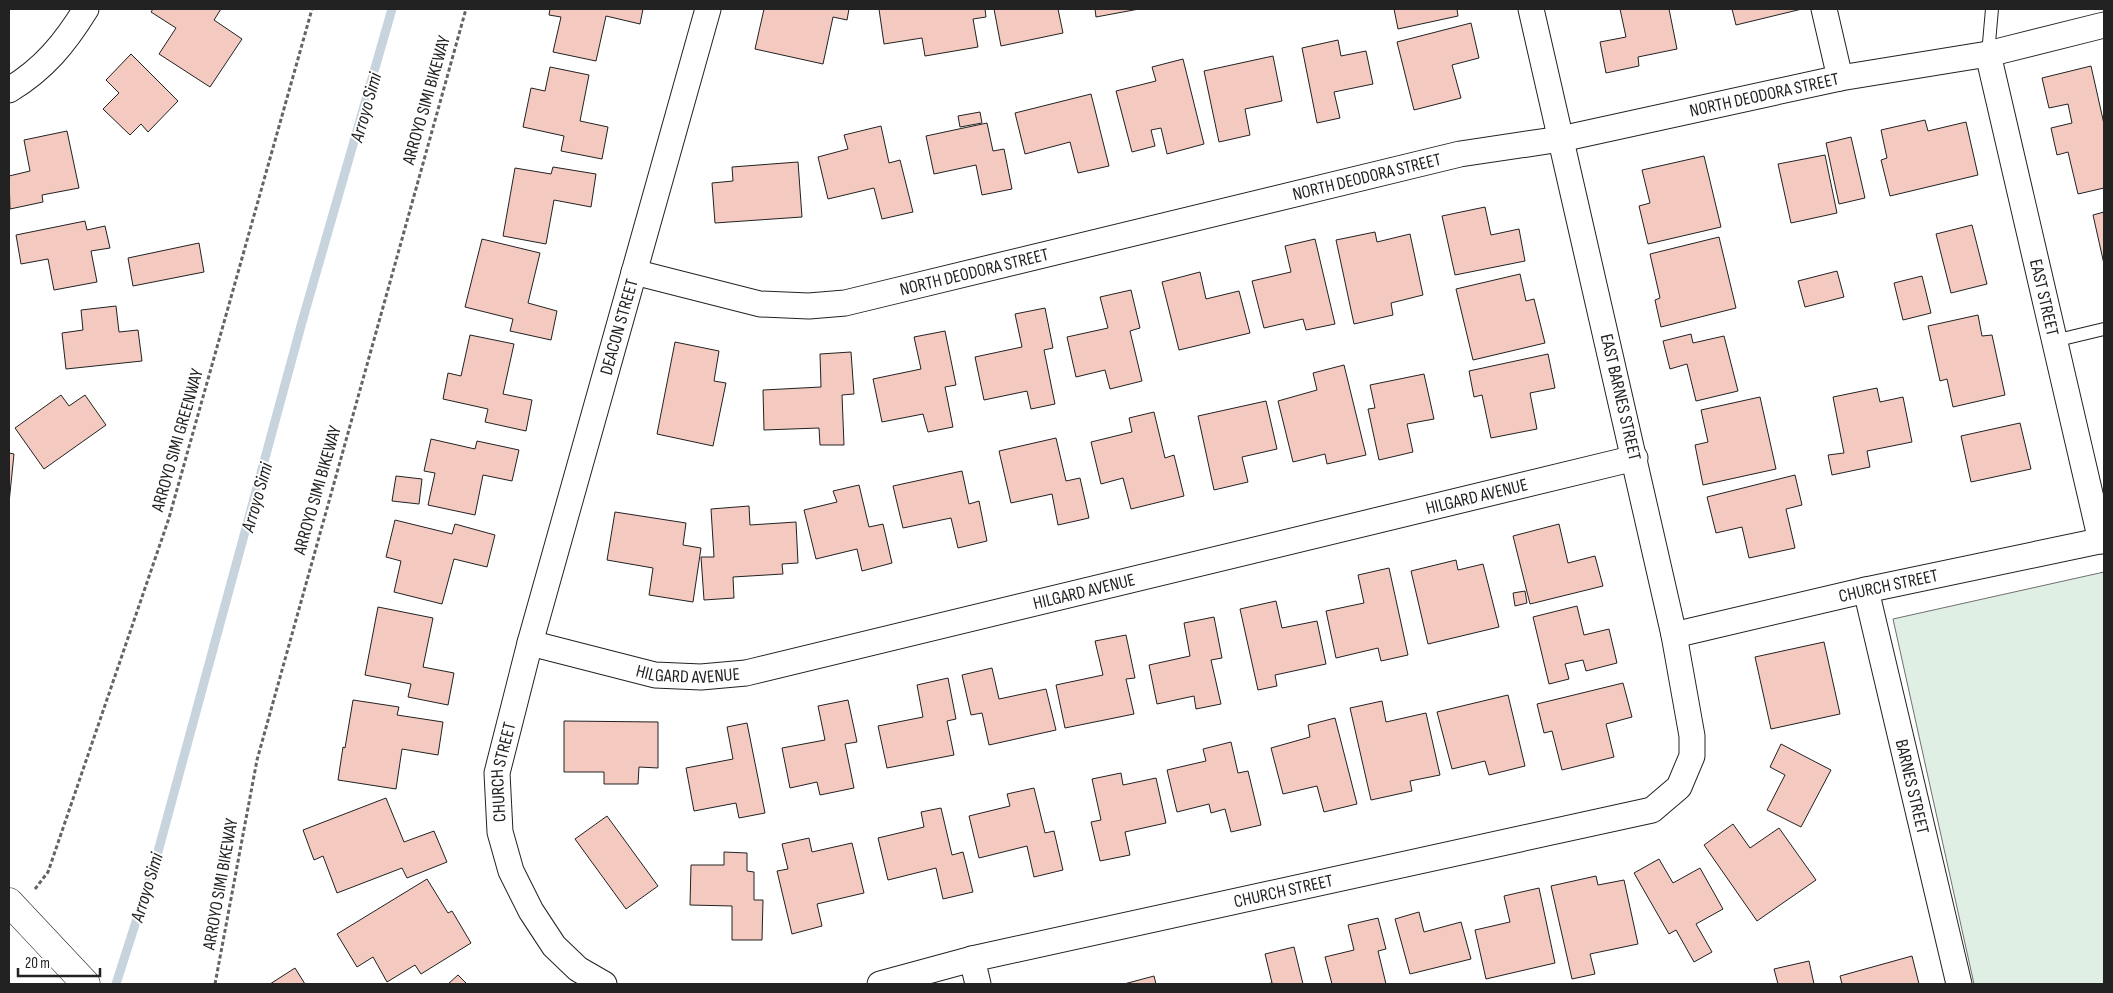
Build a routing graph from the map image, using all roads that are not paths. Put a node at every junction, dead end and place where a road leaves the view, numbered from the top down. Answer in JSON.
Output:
{"nodes":[{"id":1,"x":86,"y":9,"type":"edge"},
{"id":2,"x":708,"y":9,"type":"edge"},
{"id":3,"x":1530,"y":9,"type":"edge"},
{"id":4,"x":1824,"y":9,"type":"edge"},
{"id":5,"x":1992,"y":9,"type":"edge"},
{"id":6,"x":2104,"y":25,"type":"edge"},
{"id":7,"x":1988,"y":54,"type":"junction"},
{"id":8,"x":1840,"y":78,"type":"junction"},
{"id":9,"x":9,"y":90,"type":"edge"},
{"id":10,"x":1561,"y":139,"type":"junction"},
{"id":11,"x":634,"y":272,"type":"junction"},
{"id":12,"x":2104,"y":329,"type":"edge"},
{"id":13,"x":2054,"y":341,"type":"junction"},
{"id":14,"x":1635,"y":458,"type":"junction"},
{"id":15,"x":2102,"y":541,"type":"edge"},
{"id":16,"x":1866,"y":590,"type":"junction"},
{"id":17,"x":1674,"y":635,"type":"junction"},
{"id":18,"x":530,"y":643,"type":"junction"},
{"id":19,"x":1679,"y":786,"type":"joint"},
{"id":20,"x":9,"y":902,"type":"edge"},
{"id":21,"x":972,"y":959,"type":"junction"},
{"id":22,"x":86,"y":984,"type":"edge"},
{"id":23,"x":604,"y":984,"type":"edge"},
{"id":24,"x":880,"y":984,"type":"edge"},
{"id":25,"x":978,"y":984,"type":"edge"},
{"id":26,"x":1959,"y":984,"type":"edge"}],
"edges":[{"from":1,"to":9,"type":"street"},
{"from":2,"to":11,"type":"street","name":"DEACON STREET"},
{"from":3,"to":10,"type":"street","name":"EAST BARNES STREET"},
{"from":4,"to":8,"type":"street"},
{"from":5,"to":7,"type":"lane"},
{"from":6,"to":7,"type":"street","name":"NORTH DEODORA STREET"},
{"from":7,"to":8,"type":"street","name":"NORTH DEODORA STREET"},
{"from":7,"to":13,"type":"street","name":"EAST STREET"},
{"from":8,"to":10,"type":"street","name":"NORTH DEODORA STREET"},
{"from":10,"to":11,"type":"street","name":"NORTH DEODORA STREET"},
{"from":10,"to":14,"type":"street","name":"EAST BARNES STREET"},
{"from":11,"to":18,"type":"street","name":"DEACON STREET"},
{"from":12,"to":13,"type":"lane"},
{"from":13,"to":15,"type":"street","name":"EAST STREET"},
{"from":14,"to":17,"type":"street","name":"EAST BARNES STREET"},
{"from":14,"to":18,"type":"street","name":"HILGARD AVENUE"},
{"from":15,"to":16,"type":"street","name":"CHURCH STREET"},
{"from":16,"to":17,"type":"street","name":"CHURCH STREET"},
{"from":16,"to":26,"type":"street","name":"BARNES STREET"},
{"from":17,"to":19,"type":"street","name":"EAST BARNES STREET"},
{"from":18,"to":23,"type":"street","name":"CHURCH STREET"},
{"from":19,"to":21,"type":"street","name":"CHURCH STREET"},
{"from":20,"to":22,"type":"main road"},
{"from":21,"to":24,"type":"street","name":"CHURCH STREET"},
{"from":21,"to":25,"type":"street"}]}
